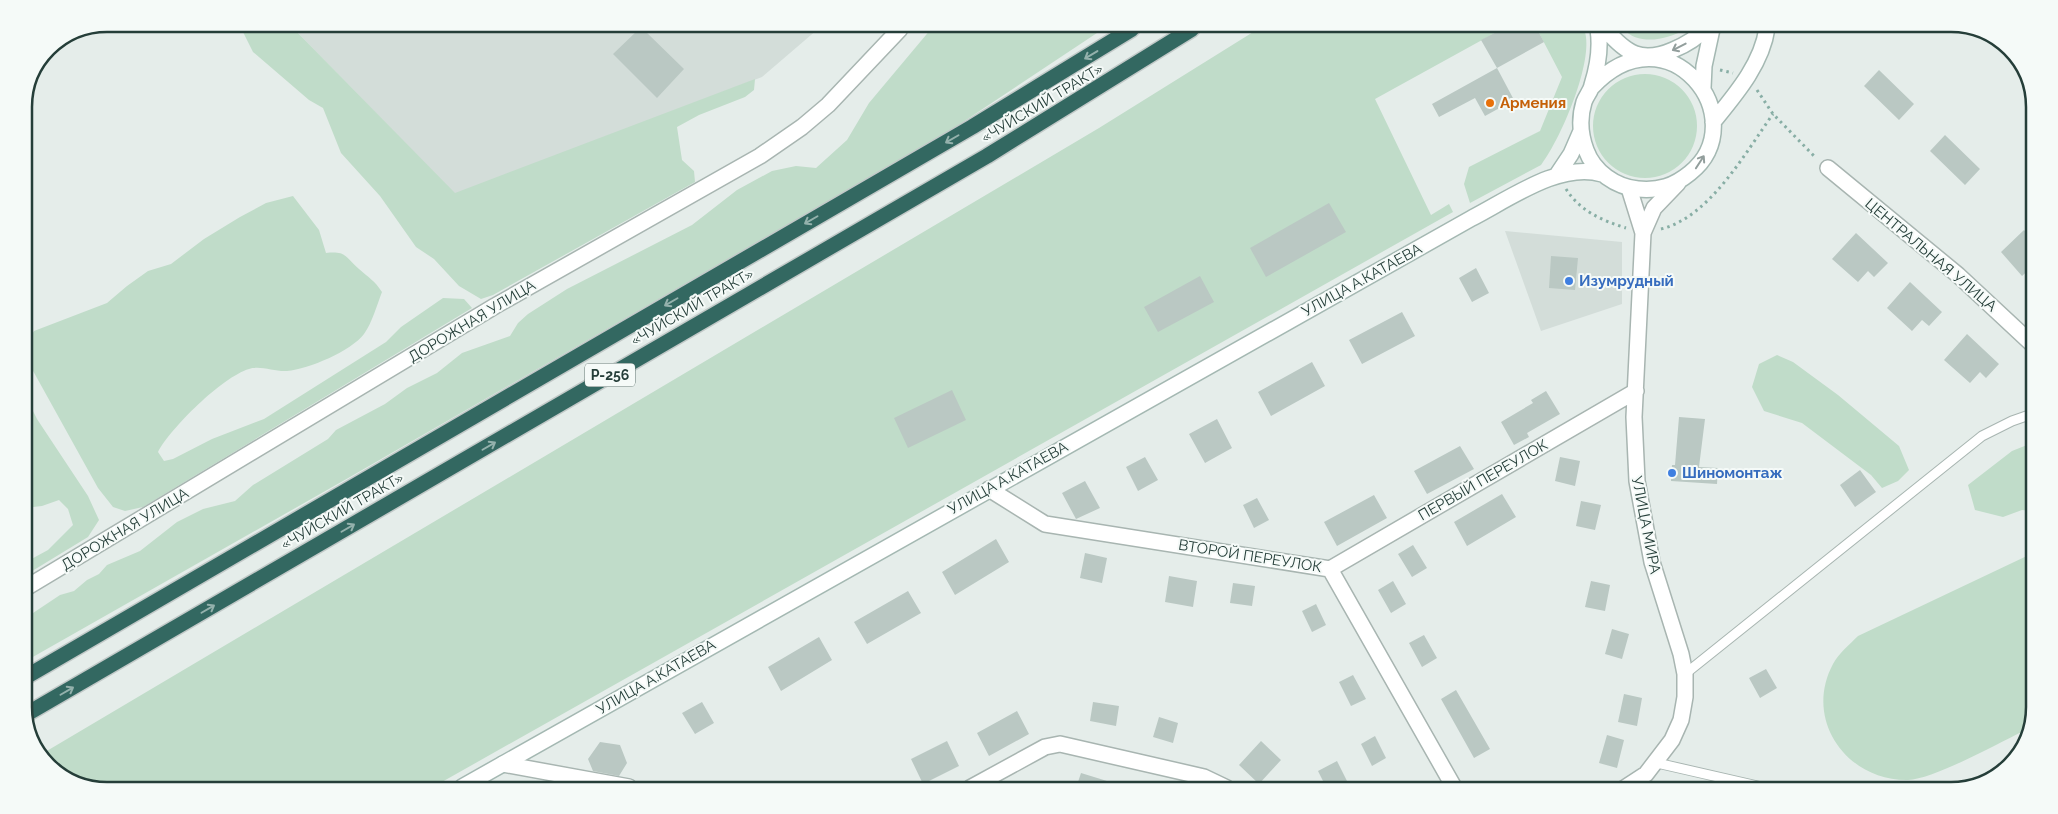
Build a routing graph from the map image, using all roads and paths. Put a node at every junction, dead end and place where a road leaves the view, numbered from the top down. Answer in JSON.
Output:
{"nodes":[{"id":1,"x":896,"y":33,"type":"edge"},
{"id":2,"x":1125,"y":33,"type":"edge"},
{"id":3,"x":1186,"y":33,"type":"edge"},
{"id":4,"x":1598,"y":33,"type":"edge"},
{"id":5,"x":1609,"y":33,"type":"edge"},
{"id":6,"x":1699,"y":33,"type":"edge"},
{"id":7,"x":1711,"y":33,"type":"edge"},
{"id":8,"x":1765,"y":33,"type":"edge"},
{"id":9,"x":1649,"y":58,"type":"junction"},
{"id":10,"x":1704,"y":66,"type":"junction"},
{"id":11,"x":1747,"y":76,"type":"junction"},
{"id":12,"x":1592,"y":87,"type":"junction"},
{"id":13,"x":1703,"y":88,"type":"junction"},
{"id":14,"x":1713,"y":122,"type":"junction"},
{"id":15,"x":1581,"y":131,"type":"junction"},
{"id":16,"x":1828,"y":168,"type":"joint"},
{"id":17,"x":1602,"y":174,"type":"junction"},
{"id":18,"x":1557,"y":175,"type":"junction"},
{"id":19,"x":1678,"y":183,"type":"junction"},
{"id":20,"x":1629,"y":188,"type":"junction"},
{"id":21,"x":1643,"y":233,"type":"junction"},
{"id":22,"x":2025,"y":338,"type":"edge"},
{"id":23,"x":1636,"y":392,"type":"junction"},
{"id":24,"x":2026,"y":416,"type":"edge"},
{"id":25,"x":989,"y":489,"type":"junction"},
{"id":26,"x":1330,"y":569,"type":"junction"},
{"id":27,"x":33,"y":584,"type":"edge"},
{"id":28,"x":33,"y":673,"type":"edge"},
{"id":29,"x":1685,"y":674,"type":"junction"},
{"id":30,"x":33,"y":710,"type":"edge"},
{"id":31,"x":1657,"y":763,"type":"junction"},
{"id":32,"x":503,"y":764,"type":"junction"},
{"id":33,"x":471,"y":782,"type":"edge"},
{"id":34,"x":602,"y":782,"type":"edge"},
{"id":35,"x":981,"y":782,"type":"edge"},
{"id":36,"x":1214,"y":782,"type":"edge"},
{"id":37,"x":1451,"y":782,"type":"edge"},
{"id":38,"x":1634,"y":782,"type":"edge"},
{"id":39,"x":1740,"y":782,"type":"edge"}],
"edges":[{"from":1,"to":27,"type":"street","name":"ДОРОЖНАЯ УЛИЦА"},
{"from":2,"to":28,"type":"highway","name":"«ЧУЙСКИЙ ТРАКТ»","number":"Р-256","one_way":true},
{"from":30,"to":3,"type":"highway","name":"«ЧУЙСКИЙ ТРАКТ»","number":"Р-256","one_way":true},
{"from":4,"to":12,"type":"street"},
{"from":5,"to":9,"type":"street"},
{"from":6,"to":9,"type":"street","one_way":true},
{"from":7,"to":10,"type":"street"},
{"from":8,"to":11,"type":"street"},
{"from":9,"to":12,"type":"street"},
{"from":9,"to":13,"type":"street"},
{"from":10,"to":11,"type":"path"},
{"from":10,"to":13,"type":"street"},
{"from":11,"to":14,"type":"street"},
{"from":11,"to":16,"type":"path"},
{"from":12,"to":15,"type":"street"},
{"from":13,"to":14,"type":"street"},
{"from":19,"to":14,"type":"street","one_way":true},
{"from":15,"to":17,"type":"street"},
{"from":15,"to":18,"type":"street"},
{"from":16,"to":22,"type":"street","name":"ЦЕНТРАЛЬНАЯ УЛИЦА"},
{"from":17,"to":18,"type":"street"},
{"from":17,"to":20,"type":"street"},
{"from":18,"to":25,"type":"street","name":"УЛИЦА А.КАТАЕВА"},
{"from":19,"to":20,"type":"street"},
{"from":19,"to":21,"type":"street","name":"УЛИЦА МИРА"},
{"from":20,"to":21,"type":"street","name":"УЛИЦА МИРА"},
{"from":21,"to":23,"type":"street","name":"УЛИЦА МИРА"},
{"from":23,"to":26,"type":"street","name":"ПЕРВЫЙ ПЕРЕУЛОК"},
{"from":23,"to":29,"type":"street","name":"УЛИЦА МИРА"},
{"from":24,"to":29,"type":"lane"},
{"from":25,"to":26,"type":"street","name":"ВТОРОЙ ПЕРЕУЛОК"},
{"from":25,"to":32,"type":"street","name":"УЛИЦА А.КАТАЕВА"},
{"from":26,"to":37,"type":"street","name":"ВТОРОЙ ПЕРЕУЛОК"},
{"from":29,"to":31,"type":"street","name":"УЛИЦА МИРА"},
{"from":31,"to":38,"type":"street","name":"УЛИЦА МИРА"},
{"from":31,"to":39,"type":"lane"},
{"from":32,"to":33,"type":"street","name":"УЛИЦА А.КАТАЕВА"},
{"from":32,"to":34,"type":"street"},
{"from":35,"to":36,"type":"street"}]}
